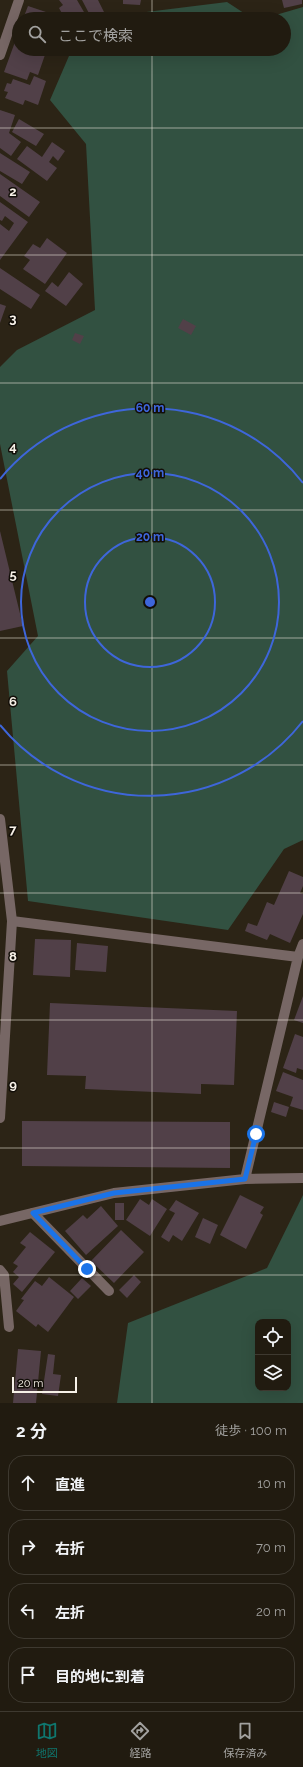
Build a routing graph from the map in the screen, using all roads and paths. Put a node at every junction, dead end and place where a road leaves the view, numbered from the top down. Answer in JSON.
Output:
{"nodes":[{"id":1,"x":19,"y":0,"type":"edge"},
{"id":2,"x":15,"y":12,"type":"edge"},
{"id":3,"x":12,"y":20,"type":"edge"},
{"id":4,"x":0,"y":55,"type":"edge"},
{"id":5,"x":0,"y":819,"type":"edge"},
{"id":6,"x":12,"y":921,"type":"junction"},
{"id":7,"x":303,"y":944,"type":"edge"},
{"id":8,"x":298,"y":957,"type":"junction"},
{"id":9,"x":0,"y":1118,"type":"edge"},
{"id":10,"x":303,"y":1178,"type":"edge"},
{"id":11,"x":245,"y":1179,"type":"junction"},
{"id":12,"x":33,"y":1213,"type":"junction"},
{"id":13,"x":0,"y":1221,"type":"edge"},
{"id":14,"x":0,"y":1270,"type":"edge"},
{"id":15,"x":109,"y":1291,"type":"dead end"},
{"id":16,"x":9,"y":1327,"type":"dead end"}],
"edges":[{"from":1,"to":2,"type":"street"},
{"from":3,"to":4,"type":"street"},
{"from":5,"to":6,"type":"street"},
{"from":6,"to":8,"type":"street"},
{"from":6,"to":9,"type":"street"},
{"from":7,"to":8,"type":"street"},
{"from":8,"to":11,"type":"street"},
{"from":10,"to":11,"type":"street"},
{"from":11,"to":12,"type":"street"},
{"from":12,"to":13,"type":"street"},
{"from":12,"to":15,"type":"street"},
{"from":14,"to":16,"type":"street"}]}
